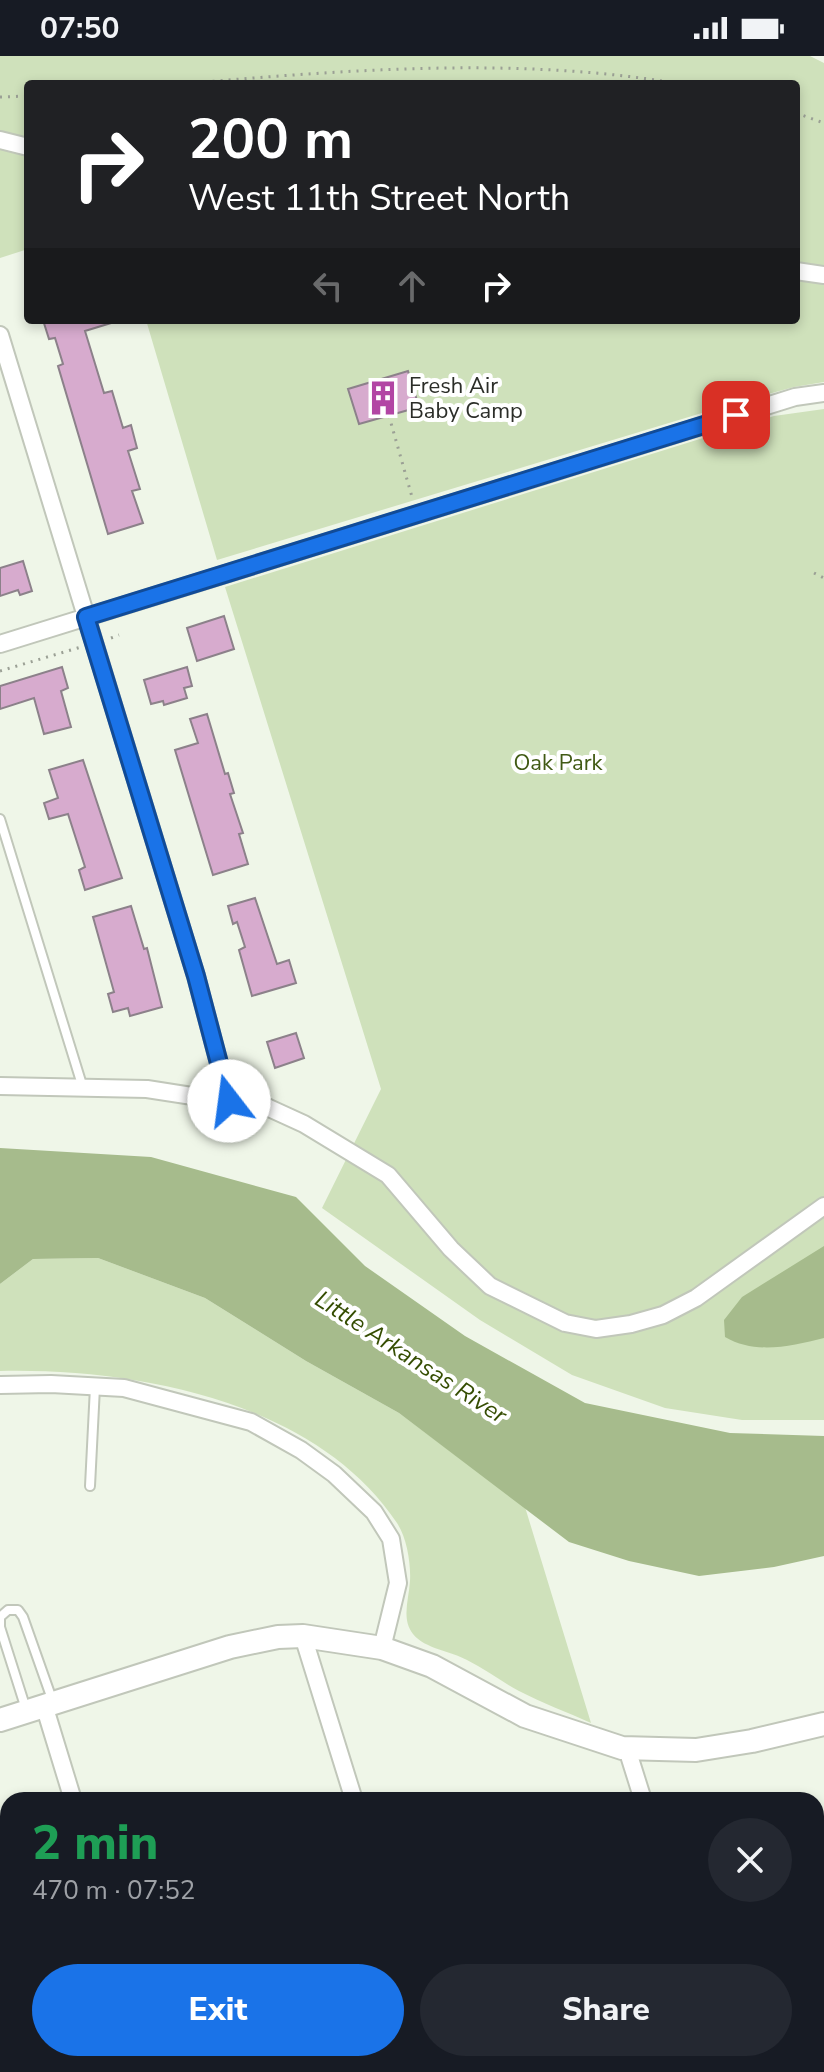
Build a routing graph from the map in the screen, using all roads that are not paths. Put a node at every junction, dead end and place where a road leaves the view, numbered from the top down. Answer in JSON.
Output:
{"nodes":[{"id":1,"x":0,"y":140,"type":"edge"},
{"id":2,"x":24,"y":146,"type":"edge"},
{"id":3,"x":800,"y":272,"type":"edge"},
{"id":4,"x":824,"y":275,"type":"edge"},
{"id":5,"x":0,"y":335,"type":"edge"},
{"id":6,"x":824,"y":393,"type":"edge"},
{"id":7,"x":86,"y":617,"type":"junction"},
{"id":8,"x":0,"y":644,"type":"edge"},
{"id":9,"x":0,"y":819,"type":"edge"},
{"id":10,"x":0,"y":1086,"type":"edge"},
{"id":11,"x":83,"y":1088,"type":"junction"},
{"id":12,"x":229,"y":1101,"type":"junction"},
{"id":13,"x":824,"y":1206,"type":"edge"},
{"id":14,"x":0,"y":1385,"type":"edge"},
{"id":15,"x":95,"y":1387,"type":"junction"},
{"id":16,"x":90,"y":1486,"type":"dead end"},
{"id":17,"x":303,"y":1636,"type":"junction"},
{"id":18,"x":382,"y":1648,"type":"junction"},
{"id":19,"x":41,"y":1706,"type":"junction"},
{"id":20,"x":0,"y":1720,"type":"edge"},
{"id":21,"x":824,"y":1724,"type":"edge"},
{"id":22,"x":627,"y":1749,"type":"junction"},
{"id":23,"x":70,"y":1792,"type":"edge"},
{"id":24,"x":352,"y":1792,"type":"edge"},
{"id":25,"x":640,"y":1792,"type":"edge"}],
"edges":[{"from":1,"to":2,"type":"street"},
{"from":3,"to":4,"type":"street"},
{"from":5,"to":7,"type":"street"},
{"from":6,"to":7,"type":"street"},
{"from":7,"to":8,"type":"street"},
{"from":7,"to":12,"type":"street"},
{"from":9,"to":11,"type":"lane"},
{"from":10,"to":11,"type":"street"},
{"from":11,"to":12,"type":"street"},
{"from":12,"to":13,"type":"street"},
{"from":14,"to":15,"type":"street"},
{"from":15,"to":16,"type":"lane"},
{"from":15,"to":18,"type":"street"},
{"from":17,"to":18,"type":"street"},
{"from":17,"to":19,"type":"street"},
{"from":17,"to":24,"type":"street"},
{"from":18,"to":22,"type":"street"},
{"from":19,"to":19,"type":"lane"},
{"from":19,"to":20,"type":"street"},
{"from":19,"to":23,"type":"street"},
{"from":21,"to":22,"type":"street"},
{"from":22,"to":25,"type":"street"}]}
